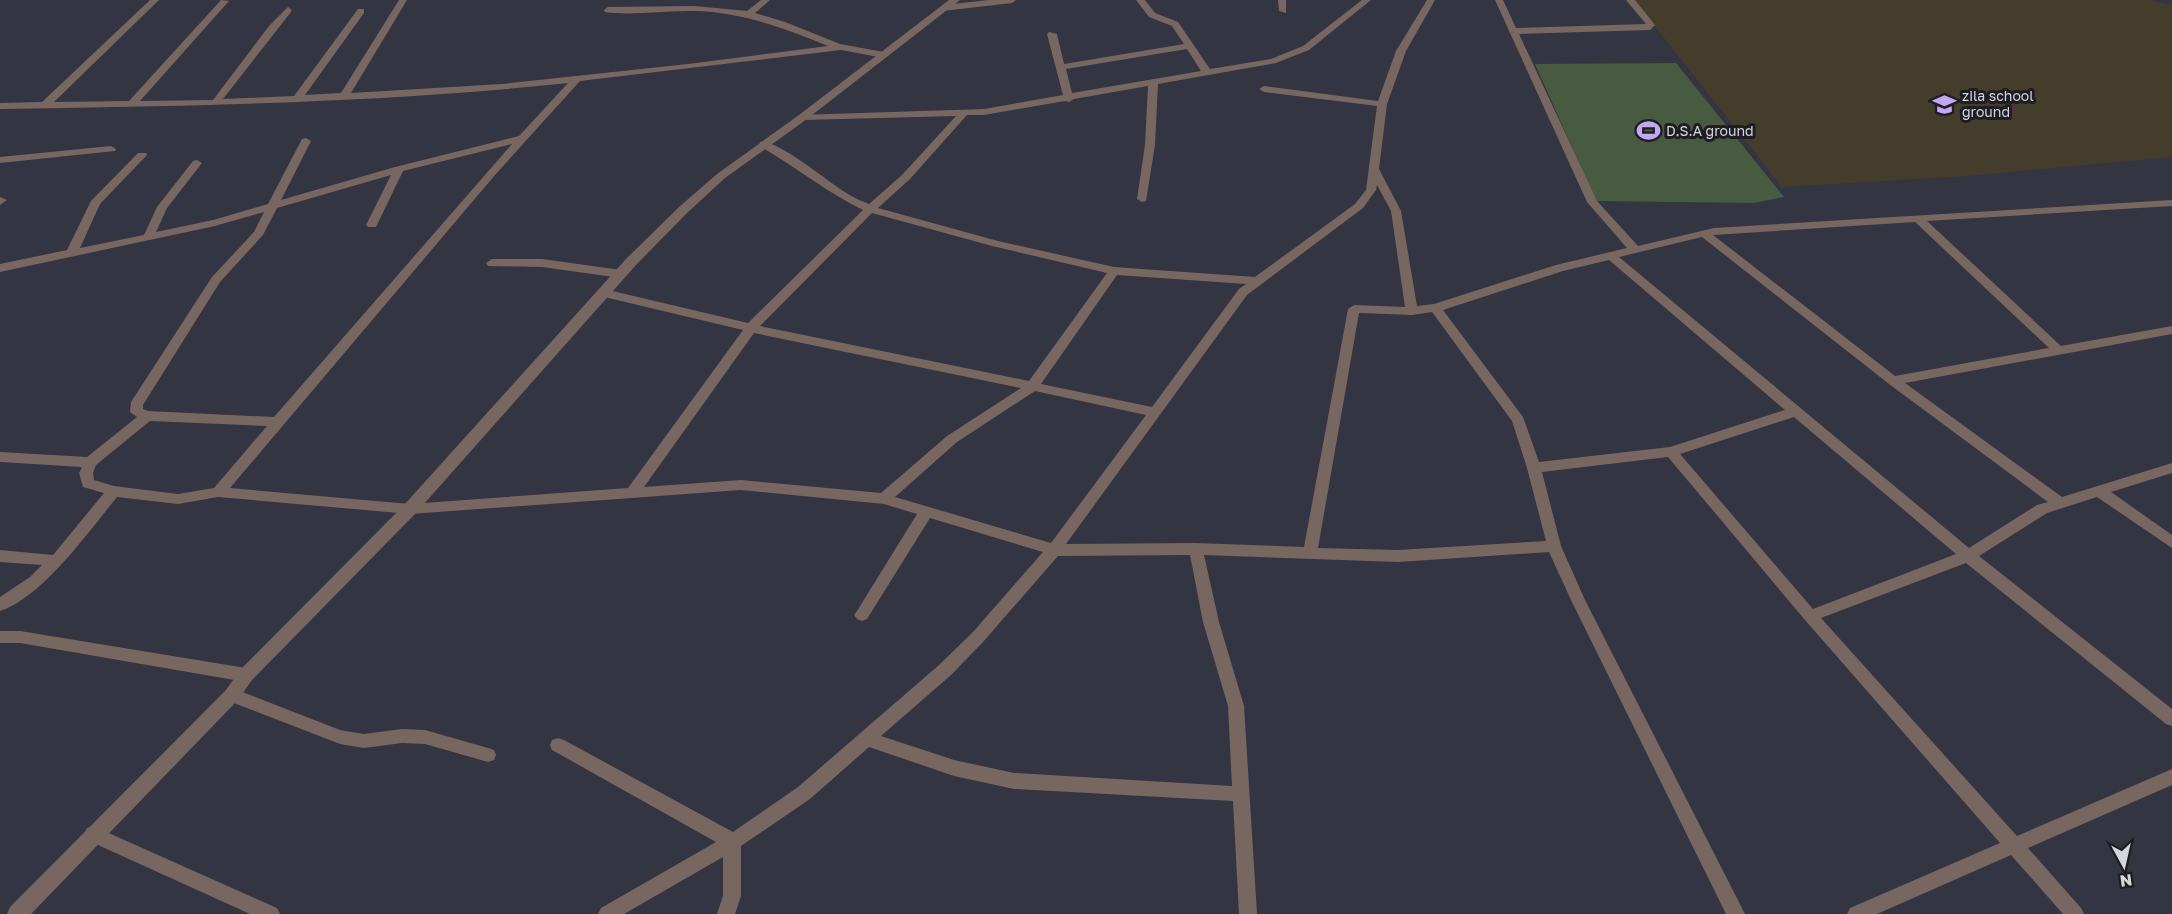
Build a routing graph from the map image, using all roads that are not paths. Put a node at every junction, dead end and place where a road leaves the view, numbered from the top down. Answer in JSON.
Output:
{"nodes":[{"id":1,"x":154,"y":0,"type":"edge"},
{"id":2,"x":403,"y":0,"type":"edge"},
{"id":3,"x":765,"y":0,"type":"edge"},
{"id":4,"x":1012,"y":0,"type":"edge"},
{"id":5,"x":1140,"y":0,"type":"edge"},
{"id":6,"x":1282,"y":0,"type":"edge"},
{"id":7,"x":1367,"y":0,"type":"edge"},
{"id":8,"x":1431,"y":0,"type":"edge"},
{"id":9,"x":1499,"y":0,"type":"edge"},
{"id":10,"x":1630,"y":0,"type":"edge"},
{"id":11,"x":225,"y":1,"type":"edge"},
{"id":12,"x":949,"y":4,"type":"edge"},
{"id":13,"x":288,"y":10,"type":"dead end"},
{"id":14,"x":608,"y":10,"type":"dead end"},
{"id":15,"x":361,"y":11,"type":"dead end"},
{"id":16,"x":1283,"y":11,"type":"dead end"},
{"id":17,"x":749,"y":15,"type":"junction"},
{"id":18,"x":1513,"y":31,"type":"junction"},
{"id":19,"x":1053,"y":34,"type":"dead end"},
{"id":20,"x":1188,"y":46,"type":"junction"},
{"id":21,"x":841,"y":47,"type":"junction"},
{"id":22,"x":884,"y":55,"type":"junction"},
{"id":23,"x":1061,"y":67,"type":"junction"},
{"id":24,"x":1208,"y":74,"type":"junction"},
{"id":25,"x":578,"y":79,"type":"junction"},
{"id":26,"x":1153,"y":84,"type":"junction"},
{"id":27,"x":1264,"y":89,"type":"dead end"},
{"id":28,"x":344,"y":96,"type":"junction"},
{"id":29,"x":297,"y":99,"type":"junction"},
{"id":30,"x":1069,"y":99,"type":"junction"},
{"id":31,"x":216,"y":102,"type":"junction"},
{"id":32,"x":132,"y":104,"type":"junction"},
{"id":33,"x":1382,"y":104,"type":"junction"},
{"id":34,"x":45,"y":105,"type":"junction"},
{"id":35,"x":0,"y":106,"type":"edge"},
{"id":36,"x":964,"y":113,"type":"junction"},
{"id":37,"x":803,"y":117,"type":"junction"},
{"id":38,"x":524,"y":138,"type":"junction"},
{"id":39,"x":306,"y":141,"type":"dead end"},
{"id":40,"x":764,"y":144,"type":"junction"},
{"id":41,"x":111,"y":149,"type":"dead end"},
{"id":42,"x":142,"y":155,"type":"dead end"},
{"id":43,"x":0,"y":160,"type":"edge"},
{"id":44,"x":197,"y":163,"type":"dead end"},
{"id":45,"x":399,"y":169,"type":"junction"},
{"id":46,"x":1374,"y":169,"type":"junction"},
{"id":47,"x":1142,"y":198,"type":"dead end"},
{"id":48,"x":2172,"y":203,"type":"edge"},
{"id":49,"x":271,"y":207,"type":"junction"},
{"id":50,"x":870,"y":209,"type":"junction"},
{"id":51,"x":1917,"y":218,"type":"junction"},
{"id":52,"x":372,"y":225,"type":"dead end"},
{"id":53,"x":1704,"y":233,"type":"junction"},
{"id":54,"x":148,"y":237,"type":"junction"},
{"id":55,"x":1635,"y":250,"type":"junction"},
{"id":56,"x":70,"y":254,"type":"junction"},
{"id":57,"x":1611,"y":256,"type":"junction"},
{"id":58,"x":492,"y":263,"type":"dead end"},
{"id":59,"x":0,"y":268,"type":"edge"},
{"id":60,"x":1114,"y":272,"type":"junction"},
{"id":61,"x":621,"y":274,"type":"junction"},
{"id":62,"x":1256,"y":281,"type":"junction"},
{"id":63,"x":604,"y":293,"type":"junction"},
{"id":64,"x":1435,"y":308,"type":"junction"},
{"id":65,"x":1412,"y":311,"type":"junction"},
{"id":66,"x":751,"y":328,"type":"junction"},
{"id":67,"x":2172,"y":330,"type":"edge"},
{"id":68,"x":2059,"y":351,"type":"junction"},
{"id":69,"x":1893,"y":381,"type":"junction"},
{"id":70,"x":1032,"y":387,"type":"junction"},
{"id":71,"x":1796,"y":411,"type":"junction"},
{"id":72,"x":1156,"y":412,"type":"junction"},
{"id":73,"x":147,"y":416,"type":"junction"},
{"id":74,"x":276,"y":422,"type":"junction"},
{"id":75,"x":1671,"y":452,"type":"junction"},
{"id":76,"x":0,"y":457,"type":"edge"},
{"id":77,"x":90,"y":462,"type":"junction"},
{"id":78,"x":1533,"y":468,"type":"junction"},
{"id":79,"x":2172,"y":468,"type":"edge"},
{"id":80,"x":114,"y":491,"type":"junction"},
{"id":81,"x":2099,"y":491,"type":"junction"},
{"id":82,"x":218,"y":492,"type":"junction"},
{"id":83,"x":632,"y":493,"type":"junction"},
{"id":84,"x":884,"y":499,"type":"junction"},
{"id":85,"x":2060,"y":503,"type":"junction"},
{"id":86,"x":410,"y":509,"type":"junction"},
{"id":87,"x":926,"y":512,"type":"junction"},
{"id":88,"x":2172,"y":542,"type":"edge"},
{"id":89,"x":1554,"y":546,"type":"junction"},
{"id":90,"x":1196,"y":549,"type":"junction"},
{"id":91,"x":1054,"y":550,"type":"junction"},
{"id":92,"x":1310,"y":552,"type":"junction"},
{"id":93,"x":0,"y":556,"type":"edge"},
{"id":94,"x":1968,"y":556,"type":"junction"},
{"id":95,"x":56,"y":561,"type":"junction"},
{"id":96,"x":0,"y":605,"type":"edge"},
{"id":97,"x":862,"y":615,"type":"dead end"},
{"id":98,"x":1810,"y":616,"type":"junction"},
{"id":99,"x":0,"y":637,"type":"edge"},
{"id":100,"x":246,"y":675,"type":"junction"},
{"id":101,"x":232,"y":696,"type":"junction"},
{"id":102,"x":2172,"y":719,"type":"edge"},
{"id":103,"x":865,"y":738,"type":"junction"},
{"id":104,"x":558,"y":746,"type":"dead end"},
{"id":105,"x":488,"y":755,"type":"dead end"},
{"id":106,"x":2172,"y":777,"type":"edge"},
{"id":107,"x":1241,"y":794,"type":"junction"},
{"id":108,"x":93,"y":834,"type":"junction"},
{"id":109,"x":732,"y":841,"type":"junction"},
{"id":110,"x":2014,"y":847,"type":"junction"},
{"id":111,"x":16,"y":914,"type":"edge"},
{"id":112,"x":271,"y":914,"type":"edge"},
{"id":113,"x":607,"y":914,"type":"edge"},
{"id":114,"x":726,"y":914,"type":"edge"},
{"id":115,"x":1248,"y":914,"type":"edge"},
{"id":116,"x":1736,"y":914,"type":"edge"},
{"id":117,"x":1856,"y":914,"type":"edge"},
{"id":118,"x":2075,"y":914,"type":"edge"}],
"edges":[{"from":1,"to":34,"type":"street"},
{"from":2,"to":28,"type":"street"},
{"from":3,"to":17,"type":"street"},
{"from":4,"to":12,"type":"street"},
{"from":5,"to":20,"type":"street"},
{"from":6,"to":16,"type":"street"},
{"from":7,"to":24,"type":"street"},
{"from":8,"to":33,"type":"street"},
{"from":9,"to":18,"type":"street"},
{"from":10,"to":18,"type":"street"},
{"from":11,"to":32,"type":"street"},
{"from":12,"to":22,"type":"street"},
{"from":13,"to":31,"type":"street"},
{"from":14,"to":17,"type":"street"},
{"from":15,"to":29,"type":"street"},
{"from":17,"to":21,"type":"street"},
{"from":18,"to":55,"type":"street"},
{"from":19,"to":23,"type":"street"},
{"from":20,"to":23,"type":"street"},
{"from":20,"to":24,"type":"street"},
{"from":21,"to":22,"type":"street"},
{"from":21,"to":25,"type":"street"},
{"from":22,"to":37,"type":"street"},
{"from":23,"to":30,"type":"street"},
{"from":24,"to":26,"type":"street"},
{"from":25,"to":28,"type":"street"},
{"from":25,"to":38,"type":"street"},
{"from":26,"to":30,"type":"street"},
{"from":26,"to":47,"type":"street"},
{"from":27,"to":33,"type":"street"},
{"from":28,"to":29,"type":"street"},
{"from":29,"to":31,"type":"street"},
{"from":30,"to":36,"type":"street"},
{"from":31,"to":32,"type":"street"},
{"from":32,"to":34,"type":"street"},
{"from":33,"to":46,"type":"street"},
{"from":34,"to":35,"type":"street"},
{"from":36,"to":37,"type":"street"},
{"from":36,"to":50,"type":"street"},
{"from":37,"to":40,"type":"street"},
{"from":38,"to":45,"type":"street"},
{"from":38,"to":74,"type":"street"},
{"from":39,"to":49,"type":"street"},
{"from":40,"to":50,"type":"street"},
{"from":40,"to":61,"type":"street"},
{"from":41,"to":43,"type":"street"},
{"from":42,"to":56,"type":"street"},
{"from":44,"to":54,"type":"street"},
{"from":45,"to":49,"type":"street"},
{"from":45,"to":52,"type":"street"},
{"from":46,"to":62,"type":"street"},
{"from":46,"to":65,"type":"street"},
{"from":48,"to":51,"type":"street"},
{"from":49,"to":54,"type":"street"},
{"from":49,"to":73,"type":"street"},
{"from":50,"to":60,"type":"street"},
{"from":50,"to":66,"type":"street"},
{"from":51,"to":53,"type":"street"},
{"from":51,"to":68,"type":"street"},
{"from":53,"to":55,"type":"street"},
{"from":53,"to":69,"type":"street"},
{"from":54,"to":56,"type":"street"},
{"from":55,"to":57,"type":"street"},
{"from":56,"to":59,"type":"street"},
{"from":57,"to":64,"type":"street"},
{"from":57,"to":71,"type":"street"},
{"from":58,"to":61,"type":"street"},
{"from":60,"to":62,"type":"street"},
{"from":60,"to":70,"type":"street"},
{"from":61,"to":63,"type":"street"},
{"from":62,"to":72,"type":"street"},
{"from":63,"to":66,"type":"street"},
{"from":63,"to":86,"type":"street"},
{"from":64,"to":65,"type":"street"},
{"from":64,"to":78,"type":"street"},
{"from":65,"to":92,"type":"street"},
{"from":66,"to":70,"type":"street"},
{"from":66,"to":83,"type":"street"},
{"from":67,"to":68,"type":"street"},
{"from":68,"to":69,"type":"street"},
{"from":69,"to":85,"type":"street"},
{"from":70,"to":72,"type":"street"},
{"from":70,"to":84,"type":"street"},
{"from":71,"to":75,"type":"street"},
{"from":71,"to":94,"type":"street"},
{"from":72,"to":91,"type":"street"},
{"from":73,"to":74,"type":"street"},
{"from":73,"to":77,"type":"street"},
{"from":74,"to":82,"type":"street"},
{"from":75,"to":78,"type":"street"},
{"from":75,"to":98,"type":"street"},
{"from":76,"to":77,"type":"street"},
{"from":77,"to":80,"type":"street"},
{"from":78,"to":89,"type":"street"},
{"from":79,"to":81,"type":"street"},
{"from":80,"to":82,"type":"street"},
{"from":80,"to":95,"type":"street"},
{"from":81,"to":85,"type":"street"},
{"from":81,"to":88,"type":"street"},
{"from":82,"to":86,"type":"street"},
{"from":83,"to":84,"type":"street"},
{"from":83,"to":86,"type":"street"},
{"from":84,"to":87,"type":"street"},
{"from":85,"to":94,"type":"street"},
{"from":86,"to":100,"type":"street"},
{"from":87,"to":91,"type":"street"},
{"from":87,"to":97,"type":"street"},
{"from":89,"to":92,"type":"street"},
{"from":89,"to":116,"type":"street"},
{"from":90,"to":91,"type":"street"},
{"from":90,"to":92,"type":"street"},
{"from":90,"to":107,"type":"street"},
{"from":91,"to":103,"type":"street"},
{"from":93,"to":95,"type":"street"},
{"from":94,"to":98,"type":"street"},
{"from":94,"to":102,"type":"street"},
{"from":95,"to":96,"type":"street"},
{"from":98,"to":110,"type":"street"},
{"from":99,"to":100,"type":"street"},
{"from":100,"to":101,"type":"street"},
{"from":101,"to":105,"type":"street"},
{"from":101,"to":108,"type":"street"},
{"from":103,"to":107,"type":"street"},
{"from":103,"to":109,"type":"street"},
{"from":104,"to":109,"type":"street"},
{"from":106,"to":110,"type":"street"},
{"from":107,"to":115,"type":"street"},
{"from":108,"to":111,"type":"street"},
{"from":108,"to":112,"type":"street"},
{"from":109,"to":113,"type":"street"},
{"from":109,"to":114,"type":"street"},
{"from":110,"to":117,"type":"street"},
{"from":110,"to":118,"type":"street"}]}
